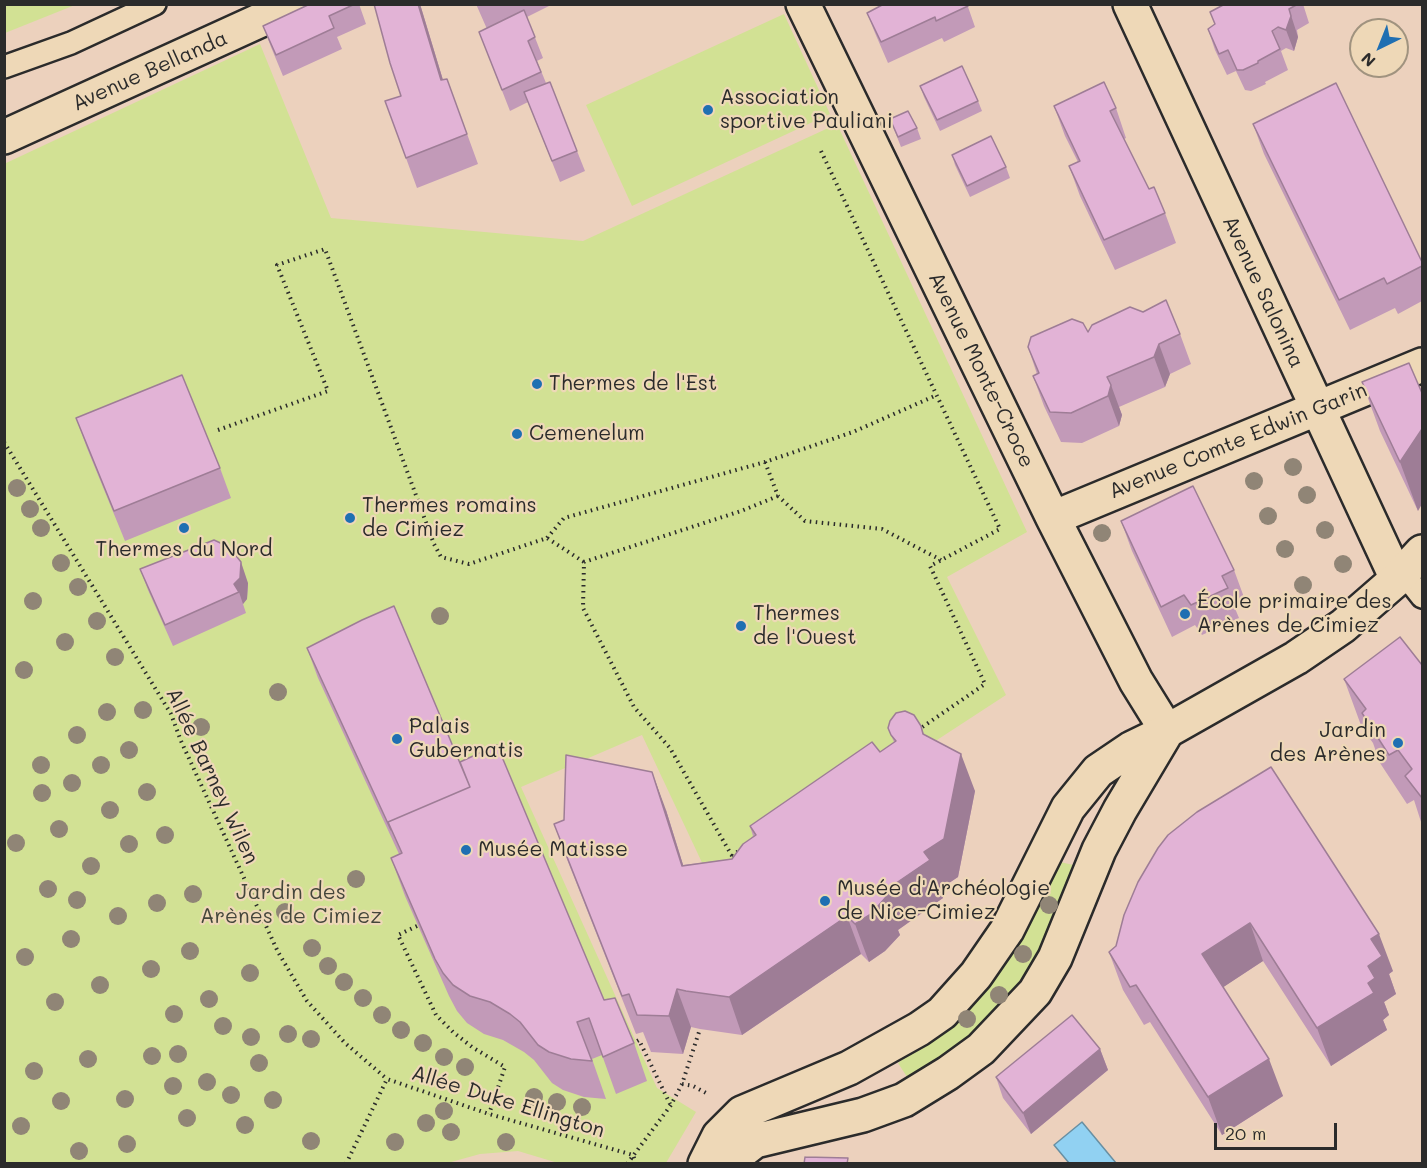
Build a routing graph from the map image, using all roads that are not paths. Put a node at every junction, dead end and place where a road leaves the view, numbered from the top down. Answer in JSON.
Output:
{"nodes":[{"id":1,"x":155,"y":4,"type":"edge"},
{"id":2,"x":296,"y":4,"type":"edge"},
{"id":3,"x":803,"y":4,"type":"edge"},
{"id":4,"x":1130,"y":4,"type":"edge"},
{"id":5,"x":4,"y":67,"type":"edge"},
{"id":6,"x":4,"y":137,"type":"edge"},
{"id":7,"x":1422,"y":365,"type":"edge"},
{"id":8,"x":1318,"y":409,"type":"junction"},
{"id":9,"x":1053,"y":518,"type":"junction"},
{"id":10,"x":1411,"y":575,"type":"edge"},
{"id":11,"x":1167,"y":731,"type":"junction"},
{"id":12,"x":705,"y":1164,"type":"edge"},
{"id":13,"x":725,"y":1164,"type":"edge"}],
"edges":[{"from":1,"to":5,"type":"lane"},
{"from":2,"to":6,"type":"street","name":"Avenue Bellanda"},
{"from":3,"to":9,"type":"street","name":"Avenue Monte-Croce"},
{"from":4,"to":8,"type":"street","name":"Avenue Salonina"},
{"from":7,"to":8,"type":"street","name":"Avenue Comte Edwin Garin"},
{"from":8,"to":9,"type":"street","name":"Avenue Comte Edwin Garin"},
{"from":8,"to":10,"type":"street","name":"Avenue Salonina"},
{"from":9,"to":11,"type":"street","name":"Avenue Monte-Croce"},
{"from":10,"to":11,"type":"street"},
{"from":11,"to":12,"type":"street"},
{"from":11,"to":13,"type":"street"}]}
